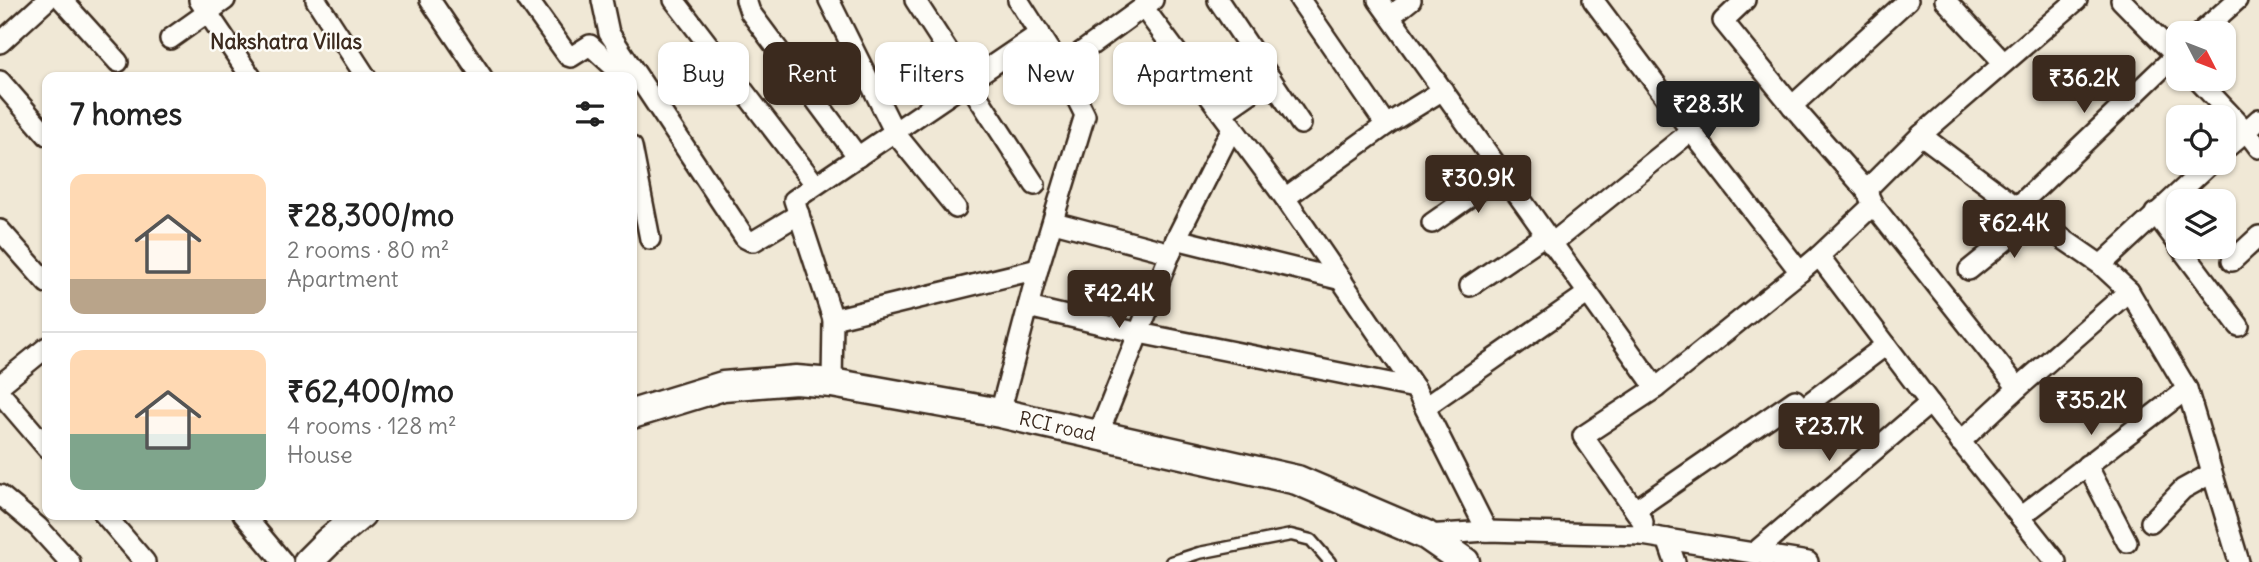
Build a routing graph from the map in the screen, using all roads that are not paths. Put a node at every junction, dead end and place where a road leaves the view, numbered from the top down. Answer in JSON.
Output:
{"nodes":[{"id":1,"x":47,"y":0,"type":"edge"},
{"id":2,"x":62,"y":0,"type":"edge"},
{"id":3,"x":225,"y":0,"type":"edge"},
{"id":4,"x":316,"y":0,"type":"edge"},
{"id":5,"x":430,"y":0,"type":"edge"},
{"id":6,"x":528,"y":0,"type":"edge"},
{"id":7,"x":602,"y":0,"type":"edge"},
{"id":8,"x":674,"y":0,"type":"edge"},
{"id":9,"x":747,"y":0,"type":"edge"},
{"id":10,"x":829,"y":0,"type":"edge"},
{"id":11,"x":915,"y":0,"type":"edge"},
{"id":12,"x":1018,"y":0,"type":"edge"},
{"id":13,"x":1218,"y":0,"type":"edge"},
{"id":14,"x":1300,"y":0,"type":"edge"},
{"id":15,"x":1378,"y":0,"type":"edge"},
{"id":16,"x":1411,"y":0,"type":"edge"},
{"id":17,"x":1593,"y":0,"type":"edge"},
{"id":18,"x":1745,"y":0,"type":"edge"},
{"id":19,"x":1908,"y":0,"type":"edge"},
{"id":20,"x":1945,"y":0,"type":"edge"},
{"id":21,"x":2077,"y":0,"type":"edge"},
{"id":22,"x":2121,"y":0,"type":"edge"},
{"id":23,"x":2237,"y":0,"type":"edge"},
{"id":24,"x":1140,"y":5,"type":"edge"},
{"id":25,"x":203,"y":6,"type":"edge"},
{"id":26,"x":1391,"y":16,"type":"junction"},
{"id":27,"x":2213,"y":21,"type":"edge"},
{"id":28,"x":609,"y":33,"type":"junction"},
{"id":29,"x":1040,"y":33,"type":"junction"},
{"id":30,"x":170,"y":38,"type":"dead end"},
{"id":31,"x":943,"y":42,"type":"edge"},
{"id":32,"x":1046,"y":42,"type":"edge"},
{"id":33,"x":1092,"y":42,"type":"edge"},
{"id":34,"x":1246,"y":42,"type":"edge"},
{"id":35,"x":0,"y":43,"type":"edge"},
{"id":36,"x":2166,"y":44,"type":"edge"},
{"id":37,"x":118,"y":62,"type":"dead end"},
{"id":38,"x":2003,"y":62,"type":"junction"},
{"id":39,"x":2166,"y":68,"type":"edge"},
{"id":40,"x":989,"y":69,"type":"edge"},
{"id":41,"x":248,"y":72,"type":"edge"},
{"id":42,"x":363,"y":72,"type":"edge"},
{"id":43,"x":479,"y":72,"type":"edge"},
{"id":44,"x":616,"y":72,"type":"edge"},
{"id":45,"x":617,"y":72,"type":"edge"},
{"id":46,"x":635,"y":72,"type":"edge"},
{"id":47,"x":637,"y":75,"type":"edge"},
{"id":48,"x":0,"y":81,"type":"edge"},
{"id":49,"x":1277,"y":88,"type":"edge"},
{"id":50,"x":1443,"y":90,"type":"junction"},
{"id":51,"x":2212,"y":91,"type":"edge"},
{"id":52,"x":938,"y":105,"type":"edge"},
{"id":53,"x":984,"y":105,"type":"edge"},
{"id":54,"x":1080,"y":105,"type":"edge"},
{"id":55,"x":1243,"y":105,"type":"edge"},
{"id":56,"x":1792,"y":106,"type":"junction"},
{"id":57,"x":1227,"y":120,"type":"junction"},
{"id":58,"x":1301,"y":124,"type":"dead end"},
{"id":59,"x":1387,"y":125,"type":"junction"},
{"id":60,"x":2253,"y":125,"type":"edge"},
{"id":61,"x":42,"y":129,"type":"edge"},
{"id":62,"x":1690,"y":131,"type":"junction"},
{"id":63,"x":895,"y":134,"type":"junction"},
{"id":64,"x":1921,"y":135,"type":"junction"},
{"id":65,"x":2236,"y":140,"type":"edge"},
{"id":66,"x":2259,"y":148,"type":"edge"},
{"id":67,"x":858,"y":157,"type":"junction"},
{"id":68,"x":637,"y":173,"type":"edge"},
{"id":69,"x":1502,"y":174,"type":"junction"},
{"id":70,"x":2198,"y":175,"type":"edge"},
{"id":71,"x":815,"y":184,"type":"junction"},
{"id":72,"x":1035,"y":185,"type":"dead end"},
{"id":73,"x":1870,"y":197,"type":"junction"},
{"id":74,"x":1285,"y":198,"type":"junction"},
{"id":75,"x":956,"y":208,"type":"dead end"},
{"id":76,"x":2025,"y":213,"type":"junction"},
{"id":77,"x":2155,"y":213,"type":"junction"},
{"id":78,"x":799,"y":214,"type":"junction"},
{"id":79,"x":1054,"y":222,"type":"junction"},
{"id":80,"x":1432,"y":223,"type":"dead end"},
{"id":81,"x":2166,"y":228,"type":"edge"},
{"id":82,"x":0,"y":230,"type":"edge"},
{"id":83,"x":2259,"y":236,"type":"edge"},
{"id":84,"x":650,"y":239,"type":"dead end"},
{"id":85,"x":1548,"y":239,"type":"junction"},
{"id":86,"x":1173,"y":246,"type":"junction"},
{"id":87,"x":1819,"y":256,"type":"junction"},
{"id":88,"x":2190,"y":259,"type":"edge"},
{"id":89,"x":2232,"y":261,"type":"dead end"},
{"id":90,"x":2101,"y":265,"type":"junction"},
{"id":91,"x":1038,"y":269,"type":"junction"},
{"id":92,"x":1969,"y":270,"type":"dead end"},
{"id":93,"x":1800,"y":272,"type":"junction"},
{"id":94,"x":42,"y":278,"type":"edge"},
{"id":95,"x":1342,"y":280,"type":"junction"},
{"id":96,"x":1470,"y":286,"type":"dead end"},
{"id":97,"x":2129,"y":291,"type":"junction"},
{"id":98,"x":1587,"y":294,"type":"junction"},
{"id":99,"x":1028,"y":307,"type":"junction"},
{"id":100,"x":833,"y":319,"type":"junction"},
{"id":101,"x":2239,"y":326,"type":"dead end"},
{"id":102,"x":1139,"y":334,"type":"junction"},
{"id":103,"x":1886,"y":345,"type":"junction"},
{"id":104,"x":42,"y":351,"type":"edge"},
{"id":105,"x":832,"y":383,"type":"junction"},
{"id":106,"x":0,"y":385,"type":"edge"},
{"id":107,"x":1415,"y":388,"type":"junction"},
{"id":108,"x":1656,"y":388,"type":"junction"},
{"id":109,"x":2018,"y":388,"type":"junction"},
{"id":110,"x":2187,"y":389,"type":"junction"},
{"id":111,"x":0,"y":393,"type":"edge"},
{"id":112,"x":1930,"y":403,"type":"junction"},
{"id":113,"x":1424,"y":407,"type":"junction"},
{"id":114,"x":637,"y":412,"type":"edge"},
{"id":115,"x":1000,"y":413,"type":"junction"},
{"id":116,"x":1098,"y":436,"type":"junction"},
{"id":117,"x":42,"y":442,"type":"edge"},
{"id":118,"x":1960,"y":442,"type":"junction"},
{"id":119,"x":2087,"y":465,"type":"junction"},
{"id":120,"x":2212,"y":473,"type":"junction"},
{"id":121,"x":1,"y":497,"type":"edge"},
{"id":122,"x":1635,"y":510,"type":"junction"},
{"id":123,"x":2020,"y":517,"type":"junction"},
{"id":124,"x":109,"y":520,"type":"edge"},
{"id":125,"x":248,"y":520,"type":"edge"},
{"id":126,"x":354,"y":520,"type":"edge"},
{"id":127,"x":2151,"y":522,"type":"dead end"},
{"id":128,"x":1487,"y":531,"type":"junction"},
{"id":129,"x":1426,"y":535,"type":"junction"},
{"id":130,"x":1642,"y":535,"type":"junction"},
{"id":131,"x":1667,"y":539,"type":"junction"},
{"id":132,"x":2127,"y":542,"type":"dead end"},
{"id":133,"x":1754,"y":553,"type":"junction"},
{"id":134,"x":70,"y":562,"type":"edge"},
{"id":135,"x":145,"y":562,"type":"edge"},
{"id":136,"x":283,"y":562,"type":"edge"},
{"id":137,"x":308,"y":562,"type":"edge"},
{"id":138,"x":1171,"y":562,"type":"edge"},
{"id":139,"x":1330,"y":562,"type":"edge"},
{"id":140,"x":1465,"y":562,"type":"edge"},
{"id":141,"x":1675,"y":562,"type":"edge"},
{"id":142,"x":1808,"y":562,"type":"edge"},
{"id":143,"x":2056,"y":562,"type":"edge"},
{"id":144,"x":2239,"y":562,"type":"edge"}],
"edges":[{"from":1,"to":35,"type":"street"},
{"from":2,"to":37,"type":"street"},
{"from":3,"to":25,"type":"street"},
{"from":4,"to":42,"type":"street"},
{"from":5,"to":43,"type":"street"},
{"from":6,"to":44,"type":"street"},
{"from":7,"to":28,"type":"street"},
{"from":8,"to":71,"type":"street"},
{"from":9,"to":67,"type":"street"},
{"from":10,"to":63,"type":"street"},
{"from":11,"to":31,"type":"street"},
{"from":12,"to":29,"type":"street"},
{"from":13,"to":34,"type":"street"},
{"from":14,"to":59,"type":"street"},
{"from":15,"to":26,"type":"street"},
{"from":16,"to":26,"type":"street"},
{"from":17,"to":62,"type":"street"},
{"from":18,"to":56,"type":"street"},
{"from":19,"to":56,"type":"street"},
{"from":20,"to":38,"type":"street"},
{"from":21,"to":38,"type":"street"},
{"from":22,"to":36,"type":"street"},
{"from":23,"to":27,"type":"street"},
{"from":24,"to":33,"type":"street"},
{"from":24,"to":57,"type":"street"},
{"from":25,"to":30,"type":"street"},
{"from":25,"to":41,"type":"street"},
{"from":26,"to":50,"type":"street"},
{"from":28,"to":45,"type":"street"},
{"from":28,"to":46,"type":"street"},
{"from":29,"to":32,"type":"street"},
{"from":29,"to":40,"type":"street"},
{"from":38,"to":64,"type":"street"},
{"from":39,"to":76,"type":"street"},
{"from":47,"to":78,"type":"street"},
{"from":48,"to":61,"type":"street"},
{"from":49,"to":58,"type":"street"},
{"from":50,"to":59,"type":"street"},
{"from":50,"to":69,"type":"street"},
{"from":51,"to":60,"type":"street"},
{"from":52,"to":63,"type":"street"},
{"from":53,"to":72,"type":"street"},
{"from":54,"to":79,"type":"street"},
{"from":55,"to":57,"type":"street"},
{"from":56,"to":73,"type":"street"},
{"from":57,"to":74,"type":"street"},
{"from":57,"to":86,"type":"street"},
{"from":59,"to":74,"type":"street"},
{"from":60,"to":65,"type":"street"},
{"from":60,"to":66,"type":"street"},
{"from":62,"to":85,"type":"street"},
{"from":62,"to":93,"type":"street"},
{"from":63,"to":67,"type":"street"},
{"from":63,"to":75,"type":"street"},
{"from":64,"to":73,"type":"street"},
{"from":64,"to":76,"type":"street"},
{"from":67,"to":71,"type":"street"},
{"from":68,"to":84,"type":"street"},
{"from":69,"to":80,"type":"street"},
{"from":69,"to":85,"type":"street"},
{"from":70,"to":77,"type":"street"},
{"from":71,"to":78,"type":"street"},
{"from":73,"to":87,"type":"street"},
{"from":73,"to":109,"type":"street"},
{"from":74,"to":95,"type":"street"},
{"from":76,"to":90,"type":"street"},
{"from":76,"to":92,"type":"street"},
{"from":77,"to":81,"type":"street"},
{"from":77,"to":90,"type":"street"},
{"from":78,"to":100,"type":"street"},
{"from":79,"to":86,"type":"street"},
{"from":79,"to":91,"type":"street"},
{"from":82,"to":94,"type":"street"},
{"from":83,"to":89,"type":"street"},
{"from":85,"to":96,"type":"street"},
{"from":85,"to":98,"type":"street"},
{"from":86,"to":95,"type":"street"},
{"from":86,"to":102,"type":"street"},
{"from":87,"to":93,"type":"street"},
{"from":87,"to":103,"type":"street"},
{"from":88,"to":101,"type":"street"},
{"from":90,"to":97,"type":"street"},
{"from":91,"to":99,"type":"street"},
{"from":91,"to":100,"type":"street"},
{"from":93,"to":108,"type":"street"},
{"from":95,"to":107,"type":"street"},
{"from":97,"to":109,"type":"street"},
{"from":97,"to":110,"type":"street"},
{"from":98,"to":108,"type":"street"},
{"from":98,"to":113,"type":"street"},
{"from":99,"to":102,"type":"street"},
{"from":99,"to":115,"type":"street"},
{"from":100,"to":105,"type":"street"},
{"from":102,"to":107,"type":"street"},
{"from":102,"to":116,"type":"street"},
{"from":103,"to":112,"type":"street"},
{"from":103,"to":122,"type":"street"},
{"from":104,"to":106,"type":"street"},
{"from":105,"to":114,"type":"street","name":"RCI road"},
{"from":105,"to":115,"type":"street","name":"RCI road"},
{"from":107,"to":113,"type":"street"},
{"from":108,"to":122,"type":"street"},
{"from":109,"to":118,"type":"street"},
{"from":110,"to":119,"type":"street"},
{"from":110,"to":120,"type":"street"},
{"from":111,"to":117,"type":"street"},
{"from":112,"to":118,"type":"street"},
{"from":112,"to":133,"type":"street"},
{"from":113,"to":128,"type":"street"},
{"from":115,"to":116,"type":"street","name":"RCI road"},
{"from":116,"to":129,"type":"street","name":"RCI road"},
{"from":118,"to":123,"type":"street"},
{"from":119,"to":123,"type":"street"},
{"from":119,"to":132,"type":"street"},
{"from":120,"to":127,"type":"street"},
{"from":120,"to":144,"type":"street"},
{"from":121,"to":134,"type":"street"},
{"from":122,"to":130,"type":"street"},
{"from":123,"to":143,"type":"street"},
{"from":124,"to":135,"type":"street"},
{"from":125,"to":136,"type":"street"},
{"from":126,"to":137,"type":"street"},
{"from":128,"to":129,"type":"street"},
{"from":128,"to":130,"type":"street"},
{"from":129,"to":140,"type":"street","name":"RCI road"},
{"from":130,"to":131,"type":"street"},
{"from":131,"to":133,"type":"street"},
{"from":131,"to":141,"type":"street"},
{"from":133,"to":142,"type":"street"},
{"from":138,"to":139,"type":"lane"}]}
